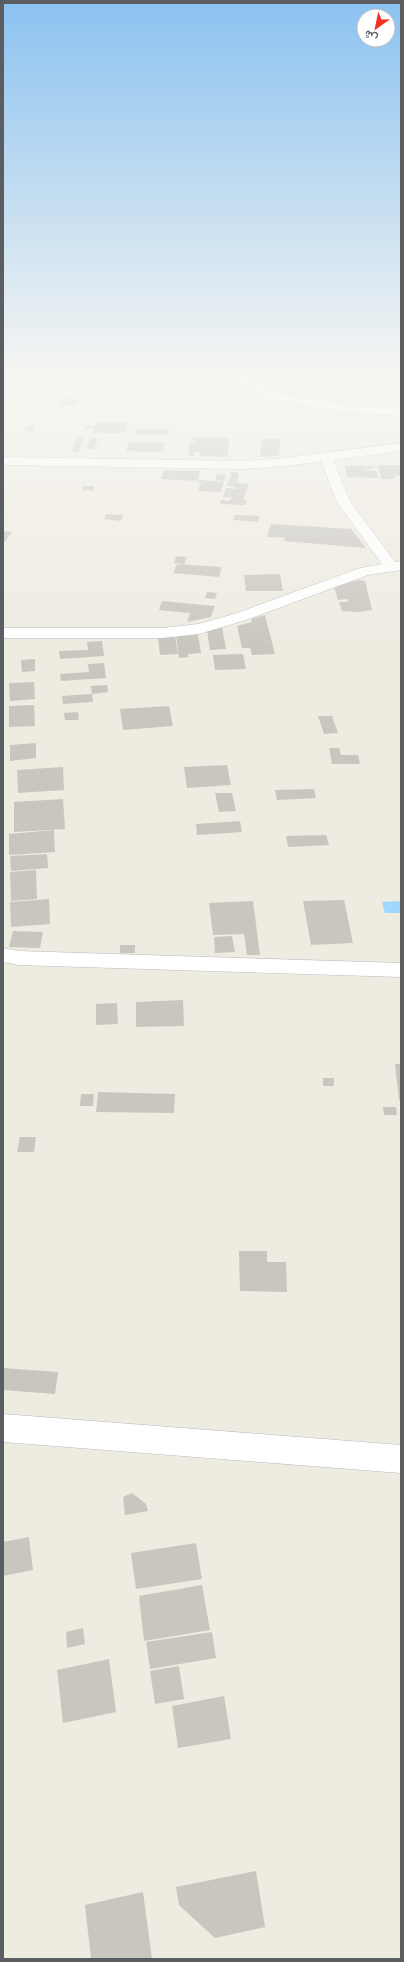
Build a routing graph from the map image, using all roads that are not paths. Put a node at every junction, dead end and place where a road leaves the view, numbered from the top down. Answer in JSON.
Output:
{"nodes":[{"id":1,"x":330,"y":467,"type":"edge"},
{"id":2,"x":396,"y":566,"type":"edge"},
{"id":3,"x":3,"y":633,"type":"edge"},
{"id":4,"x":3,"y":955,"type":"edge"},
{"id":5,"x":401,"y":970,"type":"edge"},
{"id":6,"x":3,"y":1428,"type":"edge"},
{"id":7,"x":401,"y":1459,"type":"edge"}],
"edges":[{"from":1,"to":2,"type":"street"},
{"from":2,"to":3,"type":"street"},
{"from":4,"to":5,"type":"street"},
{"from":6,"to":7,"type":"street"}]}
